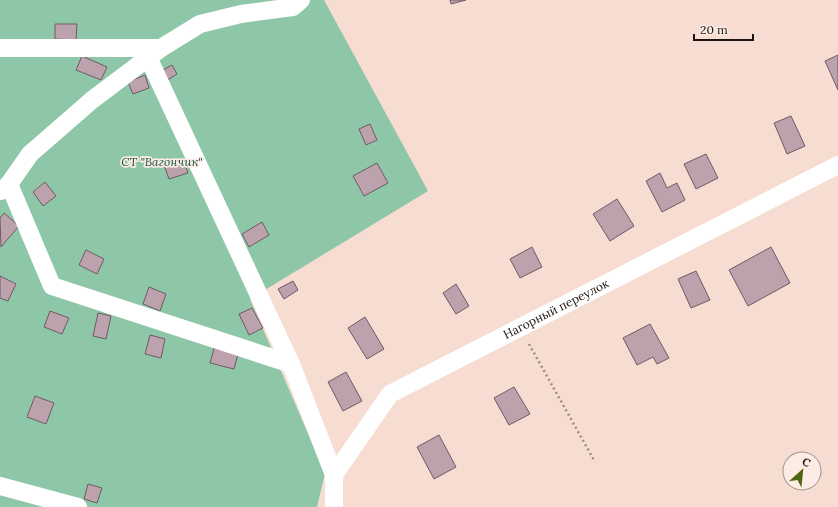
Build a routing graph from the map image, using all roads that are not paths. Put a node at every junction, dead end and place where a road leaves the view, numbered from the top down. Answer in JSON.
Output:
{"nodes":[{"id":1,"x":301,"y":0,"type":"edge"},
{"id":2,"x":0,"y":48,"type":"edge"},
{"id":3,"x":154,"y":52,"type":"junction"},
{"id":4,"x":838,"y":165,"type":"edge"},
{"id":5,"x":4,"y":188,"type":"edge"},
{"id":6,"x":291,"y":364,"type":"junction"},
{"id":7,"x":334,"y":475,"type":"junction"},
{"id":8,"x":0,"y":486,"type":"edge"},
{"id":9,"x":78,"y":507,"type":"edge"},
{"id":10,"x":334,"y":507,"type":"edge"}],
"edges":[{"from":1,"to":3,"type":"street"},
{"from":2,"to":3,"type":"street"},
{"from":3,"to":5,"type":"street"},
{"from":3,"to":6,"type":"street"},
{"from":4,"to":7,"type":"street","name":"Нагорный переулок"},
{"from":5,"to":6,"type":"street"},
{"from":6,"to":7,"type":"street"},
{"from":7,"to":10,"type":"street"},
{"from":8,"to":9,"type":"street"}]}
